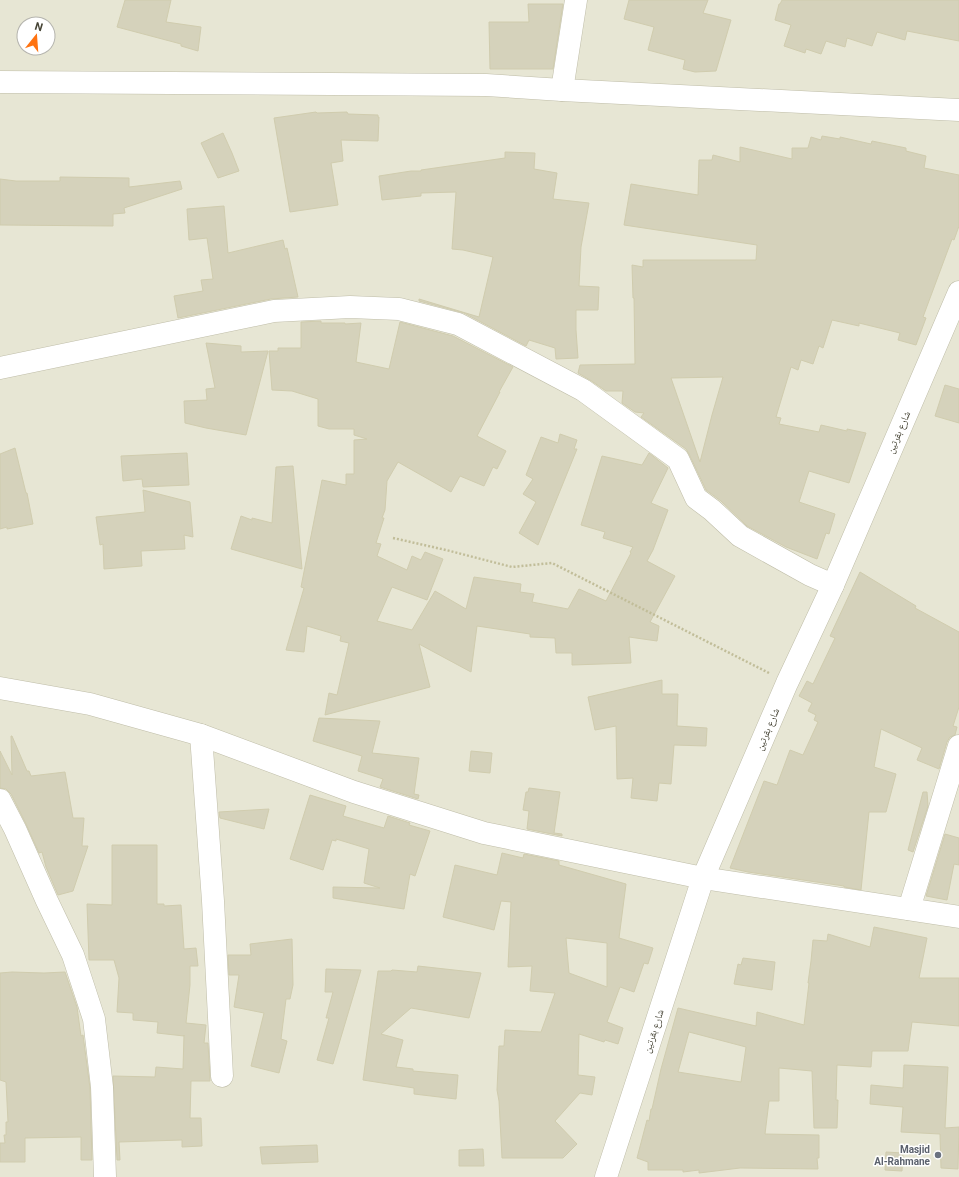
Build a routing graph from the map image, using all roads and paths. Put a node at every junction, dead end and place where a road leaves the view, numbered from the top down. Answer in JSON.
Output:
{"nodes":[{"id":1,"x":576,"y":0,"type":"edge"},
{"id":2,"x":0,"y":82,"type":"edge"},
{"id":3,"x":562,"y":90,"type":"junction"},
{"id":4,"x":959,"y":110,"type":"edge"},
{"id":5,"x":959,"y":292,"type":"edge"},
{"id":6,"x":0,"y":368,"type":"edge"},
{"id":7,"x":393,"y":538,"type":"dead end"},
{"id":8,"x":832,"y":585,"type":"junction"},
{"id":9,"x":787,"y":683,"type":"junction"},
{"id":10,"x":0,"y":688,"type":"edge"},
{"id":11,"x":201,"y":735,"type":"junction"},
{"id":12,"x":959,"y":746,"type":"edge"},
{"id":13,"x":0,"y":800,"type":"edge"},
{"id":14,"x":8,"y":834,"type":"edge"},
{"id":15,"x":703,"y":878,"type":"junction"},
{"id":16,"x":908,"y":909,"type":"junction"},
{"id":17,"x":959,"y":917,"type":"edge"},
{"id":18,"x":222,"y":1076,"type":"dead end"},
{"id":19,"x":105,"y":1177,"type":"edge"},
{"id":20,"x":606,"y":1177,"type":"edge"}],
"edges":[{"from":1,"to":3,"type":"street"},
{"from":2,"to":3,"type":"street"},
{"from":3,"to":4,"type":"street"},
{"from":5,"to":8,"type":"street","name":"شارع بقرتين"},
{"from":6,"to":8,"type":"street"},
{"from":7,"to":9,"type":"path"},
{"from":8,"to":9,"type":"street","name":"شارع بقرتين"},
{"from":9,"to":15,"type":"street","name":"شارع بقرتين"},
{"from":10,"to":11,"type":"street"},
{"from":11,"to":15,"type":"street"},
{"from":11,"to":18,"type":"street"},
{"from":12,"to":16,"type":"street"},
{"from":13,"to":14,"type":"street"},
{"from":14,"to":19,"type":"street"},
{"from":15,"to":16,"type":"street"},
{"from":15,"to":20,"type":"street","name":"شارع بقرتين"},
{"from":16,"to":17,"type":"street"}]}
